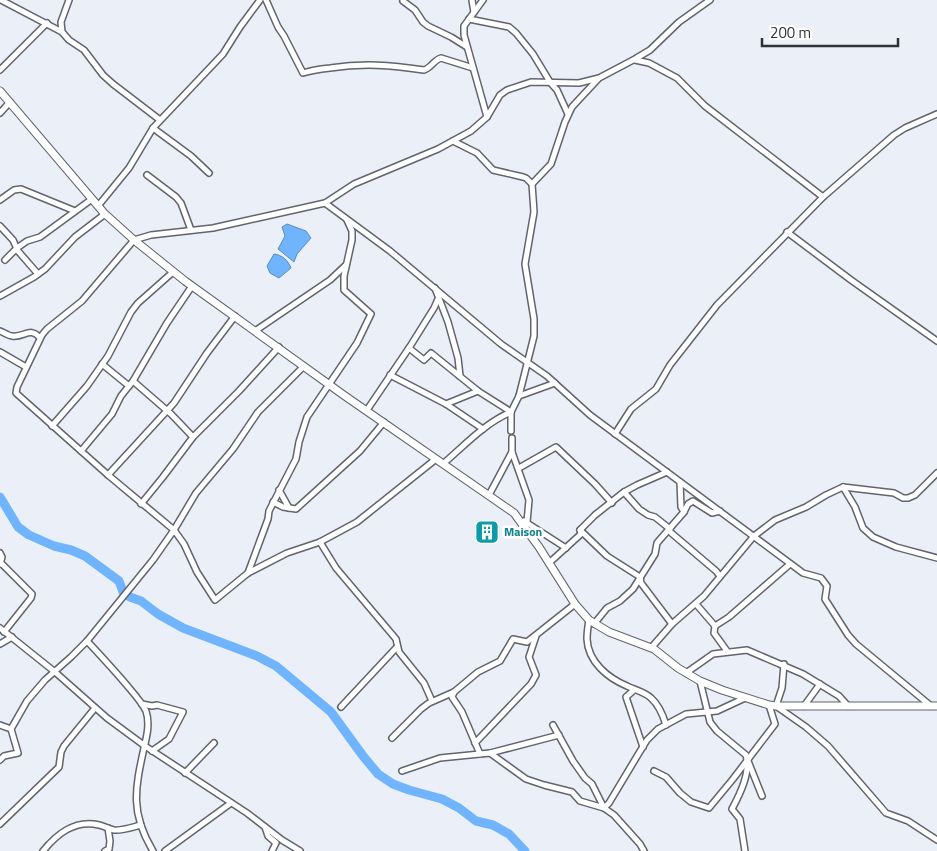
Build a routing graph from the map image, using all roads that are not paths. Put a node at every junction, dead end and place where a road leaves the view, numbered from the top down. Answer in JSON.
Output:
{"nodes":[{"id":1,"x":1,"y":0,"type":"edge"},
{"id":2,"x":69,"y":0,"type":"edge"},
{"id":3,"x":260,"y":0,"type":"edge"},
{"id":4,"x":266,"y":0,"type":"edge"},
{"id":5,"x":472,"y":0,"type":"edge"},
{"id":6,"x":483,"y":0,"type":"edge"},
{"id":7,"x":710,"y":0,"type":"edge"},
{"id":8,"x":403,"y":1,"type":"edge"},
{"id":9,"x":474,"y":12,"type":"junction"},
{"id":10,"x":469,"y":19,"type":"junction"},
{"id":11,"x":47,"y":23,"type":"junction"},
{"id":12,"x":62,"y":32,"type":"junction"},
{"id":13,"x":467,"y":47,"type":"junction"},
{"id":14,"x":635,"y":60,"type":"junction"},
{"id":15,"x":473,"y":68,"type":"junction"},
{"id":16,"x":0,"y":70,"type":"edge"},
{"id":17,"x":599,"y":78,"type":"junction"},
{"id":18,"x":550,"y":82,"type":"junction"},
{"id":19,"x":0,"y":91,"type":"edge"},
{"id":20,"x":10,"y":102,"type":"junction"},
{"id":21,"x":0,"y":113,"type":"edge"},
{"id":22,"x":568,"y":114,"type":"junction"},
{"id":23,"x":937,"y":114,"type":"edge"},
{"id":24,"x":487,"y":117,"type":"junction"},
{"id":25,"x":160,"y":120,"type":"junction"},
{"id":26,"x":153,"y":128,"type":"junction"},
{"id":27,"x":453,"y":141,"type":"junction"},
{"id":28,"x":209,"y":173,"type":"dead end"},
{"id":29,"x":147,"y":175,"type":"dead end"},
{"id":30,"x":532,"y":184,"type":"junction"},
{"id":31,"x":823,"y":197,"type":"junction"},
{"id":32,"x":92,"y":199,"type":"junction"},
{"id":33,"x":0,"y":200,"type":"edge"},
{"id":34,"x":325,"y":203,"type":"junction"},
{"id":35,"x":98,"y":206,"type":"junction"},
{"id":36,"x":75,"y":211,"type":"junction"},
{"id":37,"x":105,"y":214,"type":"junction"},
{"id":38,"x":343,"y":216,"type":"junction"},
{"id":39,"x":1,"y":228,"type":"edge"},
{"id":40,"x":191,"y":230,"type":"junction"},
{"id":41,"x":787,"y":232,"type":"junction"},
{"id":42,"x":134,"y":240,"type":"junction"},
{"id":43,"x":17,"y":248,"type":"junction"},
{"id":44,"x":5,"y":260,"type":"dead end"},
{"id":45,"x":348,"y":262,"type":"junction"},
{"id":46,"x":173,"y":272,"type":"junction"},
{"id":47,"x":38,"y":274,"type":"junction"},
{"id":48,"x":192,"y":286,"type":"junction"},
{"id":49,"x":434,"y":287,"type":"junction"},
{"id":50,"x":0,"y":296,"type":"edge"},
{"id":51,"x":438,"y":299,"type":"junction"},
{"id":52,"x":235,"y":316,"type":"junction"},
{"id":53,"x":0,"y":331,"type":"edge"},
{"id":54,"x":255,"y":331,"type":"junction"},
{"id":55,"x":40,"y":338,"type":"junction"},
{"id":56,"x":937,"y":341,"type":"edge"},
{"id":57,"x":279,"y":347,"type":"junction"},
{"id":58,"x":409,"y":348,"type":"junction"},
{"id":59,"x":0,"y":352,"type":"edge"},
{"id":60,"x":528,"y":362,"type":"junction"},
{"id":61,"x":102,"y":364,"type":"junction"},
{"id":62,"x":304,"y":366,"type":"junction"},
{"id":63,"x":26,"y":367,"type":"junction"},
{"id":64,"x":390,"y":375,"type":"junction"},
{"id":65,"x":460,"y":376,"type":"junction"},
{"id":66,"x":133,"y":381,"type":"junction"},
{"id":67,"x":555,"y":383,"type":"junction"},
{"id":68,"x":330,"y":384,"type":"junction"},
{"id":69,"x":129,"y":386,"type":"junction"},
{"id":70,"x":478,"y":391,"type":"junction"},
{"id":71,"x":519,"y":396,"type":"junction"},
{"id":72,"x":446,"y":404,"type":"junction"},
{"id":73,"x":167,"y":410,"type":"junction"},
{"id":74,"x":366,"y":410,"type":"junction"},
{"id":75,"x":511,"y":412,"type":"junction"},
{"id":76,"x":384,"y":422,"type":"junction"},
{"id":77,"x":52,"y":426,"type":"junction"},
{"id":78,"x":483,"y":429,"type":"junction"},
{"id":79,"x":511,"y":431,"type":"dead end"},
{"id":80,"x":615,"y":434,"type":"junction"},
{"id":81,"x":194,"y":437,"type":"junction"},
{"id":82,"x":512,"y":438,"type":"dead end"},
{"id":83,"x":81,"y":451,"type":"junction"},
{"id":84,"x":512,"y":452,"type":"junction"},
{"id":85,"x":436,"y":459,"type":"junction"},
{"id":86,"x":444,"y":463,"type":"junction"},
{"id":87,"x":518,"y":468,"type":"junction"},
{"id":88,"x":667,"y":472,"type":"junction"},
{"id":89,"x":937,"y":473,"type":"edge"},
{"id":90,"x":108,"y":475,"type":"junction"},
{"id":91,"x":680,"y":482,"type":"junction"},
{"id":92,"x":844,"y":487,"type":"junction"},
{"id":93,"x":279,"y":490,"type":"junction"},
{"id":94,"x":624,"y":492,"type":"junction"},
{"id":95,"x":489,"y":495,"type":"junction"},
{"id":96,"x":273,"y":502,"type":"junction"},
{"id":97,"x":612,"y":503,"type":"junction"},
{"id":98,"x":141,"y":504,"type":"junction"},
{"id":99,"x":289,"y":508,"type":"junction"},
{"id":100,"x":720,"y":511,"type":"junction"},
{"id":101,"x":684,"y":512,"type":"junction"},
{"id":102,"x":518,"y":516,"type":"junction"},
{"id":103,"x":527,"y":522,"type":"junction"},
{"id":104,"x":174,"y":530,"type":"junction"},
{"id":105,"x":580,"y":530,"type":"junction"},
{"id":106,"x":669,"y":530,"type":"junction"},
{"id":107,"x":754,"y":536,"type":"junction"},
{"id":108,"x":320,"y":542,"type":"junction"},
{"id":109,"x":566,"y":548,"type":"junction"},
{"id":110,"x":0,"y":554,"type":"edge"},
{"id":111,"x":937,"y":558,"type":"edge"},
{"id":112,"x":549,"y":563,"type":"junction"},
{"id":113,"x":1,"y":564,"type":"edge"},
{"id":114,"x":790,"y":564,"type":"junction"},
{"id":115,"x":248,"y":573,"type":"junction"},
{"id":116,"x":720,"y":576,"type":"junction"},
{"id":117,"x":640,"y":577,"type":"junction"},
{"id":118,"x":575,"y":604,"type":"junction"},
{"id":119,"x":696,"y":604,"type":"junction"},
{"id":120,"x":591,"y":622,"type":"junction"},
{"id":121,"x":672,"y":624,"type":"junction"},
{"id":122,"x":715,"y":626,"type":"junction"},
{"id":123,"x":2,"y":630,"type":"edge"},
{"id":124,"x":538,"y":633,"type":"junction"},
{"id":125,"x":12,"y":637,"type":"junction"},
{"id":126,"x":87,"y":641,"type":"junction"},
{"id":127,"x":0,"y":644,"type":"edge"},
{"id":128,"x":397,"y":647,"type":"junction"},
{"id":129,"x":652,"y":648,"type":"junction"},
{"id":130,"x":727,"y":651,"type":"junction"},
{"id":131,"x":784,"y":664,"type":"junction"},
{"id":132,"x":55,"y":672,"type":"junction"},
{"id":133,"x":686,"y":673,"type":"junction"},
{"id":134,"x":700,"y":681,"type":"junction"},
{"id":135,"x":820,"y":684,"type":"junction"},
{"id":136,"x":634,"y":690,"type":"junction"},
{"id":137,"x":454,"y":692,"type":"junction"},
{"id":138,"x":745,"y":698,"type":"junction"},
{"id":139,"x":432,"y":702,"type":"junction"},
{"id":140,"x":142,"y":704,"type":"junction"},
{"id":141,"x":341,"y":706,"type":"dead end"},
{"id":142,"x":773,"y":706,"type":"junction"},
{"id":143,"x":804,"y":706,"type":"junction"},
{"id":144,"x":848,"y":706,"type":"junction"},
{"id":145,"x":934,"y":706,"type":"edge"},
{"id":146,"x":95,"y":708,"type":"junction"},
{"id":147,"x":707,"y":713,"type":"junction"},
{"id":148,"x":0,"y":725,"type":"edge"},
{"id":149,"x":553,"y":725,"type":"dead end"},
{"id":150,"x":666,"y":725,"type":"junction"},
{"id":151,"x":11,"y":729,"type":"junction"},
{"id":152,"x":559,"y":735,"type":"junction"},
{"id":153,"x":392,"y":738,"type":"dead end"},
{"id":154,"x":475,"y":743,"type":"junction"},
{"id":155,"x":214,"y":744,"type":"dead end"},
{"id":156,"x":144,"y":746,"type":"junction"},
{"id":157,"x":643,"y":747,"type":"junction"},
{"id":158,"x":152,"y":751,"type":"junction"},
{"id":159,"x":490,"y":753,"type":"junction"},
{"id":160,"x":480,"y":754,"type":"junction"},
{"id":161,"x":0,"y":760,"type":"edge"},
{"id":162,"x":748,"y":761,"type":"junction"},
{"id":163,"x":654,"y":771,"type":"dead end"},
{"id":164,"x":402,"y":772,"type":"dead end"},
{"id":165,"x":185,"y":773,"type":"junction"},
{"id":166,"x":762,"y":796,"type":"dead end"},
{"id":167,"x":231,"y":803,"type":"junction"},
{"id":168,"x":604,"y":808,"type":"junction"},
{"id":169,"x":0,"y":824,"type":"edge"},
{"id":170,"x":141,"y":825,"type":"junction"},
{"id":171,"x":264,"y":825,"type":"junction"},
{"id":172,"x":108,"y":828,"type":"junction"},
{"id":173,"x":937,"y":840,"type":"edge"},
{"id":174,"x":43,"y":851,"type":"edge"},
{"id":175,"x":105,"y":851,"type":"edge"},
{"id":176,"x":153,"y":851,"type":"edge"},
{"id":177,"x":165,"y":851,"type":"edge"},
{"id":178,"x":272,"y":851,"type":"edge"},
{"id":179,"x":300,"y":851,"type":"edge"},
{"id":180,"x":644,"y":851,"type":"edge"},
{"id":181,"x":745,"y":851,"type":"edge"}],
"edges":[{"from":1,"to":11,"type":"street"},
{"from":2,"to":12,"type":"street"},
{"from":3,"to":25,"type":"street"},
{"from":4,"to":15,"type":"street"},
{"from":5,"to":9,"type":"street"},
{"from":6,"to":9,"type":"street"},
{"from":7,"to":14,"type":"street"},
{"from":8,"to":13,"type":"street"},
{"from":9,"to":10,"type":"street"},
{"from":10,"to":13,"type":"street"},
{"from":10,"to":18,"type":"street"},
{"from":11,"to":12,"type":"street"},
{"from":11,"to":16,"type":"street"},
{"from":12,"to":25,"type":"street"},
{"from":13,"to":15,"type":"street"},
{"from":14,"to":17,"type":"street"},
{"from":14,"to":31,"type":"street"},
{"from":15,"to":24,"type":"street"},
{"from":17,"to":18,"type":"street"},
{"from":17,"to":22,"type":"street"},
{"from":18,"to":22,"type":"street"},
{"from":18,"to":24,"type":"street"},
{"from":19,"to":20,"type":"street"},
{"from":20,"to":21,"type":"street"},
{"from":20,"to":32,"type":"street"},
{"from":22,"to":30,"type":"street"},
{"from":23,"to":31,"type":"street"},
{"from":24,"to":27,"type":"street"},
{"from":25,"to":26,"type":"street"},
{"from":26,"to":28,"type":"street"},
{"from":26,"to":35,"type":"street"},
{"from":27,"to":30,"type":"street"},
{"from":27,"to":34,"type":"street"},
{"from":29,"to":40,"type":"street"},
{"from":30,"to":60,"type":"street"},
{"from":31,"to":41,"type":"street"},
{"from":32,"to":35,"type":"street"},
{"from":32,"to":36,"type":"street"},
{"from":33,"to":36,"type":"street"},
{"from":34,"to":38,"type":"street"},
{"from":34,"to":40,"type":"street"},
{"from":35,"to":37,"type":"street"},
{"from":36,"to":43,"type":"street"},
{"from":37,"to":42,"type":"street"},
{"from":37,"to":47,"type":"street"},
{"from":38,"to":45,"type":"street"},
{"from":38,"to":49,"type":"street"},
{"from":39,"to":43,"type":"street"},
{"from":40,"to":42,"type":"street"},
{"from":41,"to":56,"type":"street"},
{"from":41,"to":80,"type":"street"},
{"from":42,"to":46,"type":"street"},
{"from":42,"to":55,"type":"street"},
{"from":43,"to":44,"type":"street"},
{"from":43,"to":47,"type":"street"},
{"from":45,"to":54,"type":"street"},
{"from":45,"to":68,"type":"street"},
{"from":46,"to":48,"type":"street"},
{"from":46,"to":61,"type":"street"},
{"from":47,"to":50,"type":"street"},
{"from":48,"to":52,"type":"street"},
{"from":48,"to":66,"type":"street"},
{"from":49,"to":51,"type":"street"},
{"from":49,"to":60,"type":"street"},
{"from":51,"to":58,"type":"street"},
{"from":51,"to":65,"type":"street"},
{"from":52,"to":54,"type":"street"},
{"from":52,"to":73,"type":"street"},
{"from":53,"to":55,"type":"street"},
{"from":54,"to":57,"type":"street"},
{"from":55,"to":63,"type":"street"},
{"from":57,"to":62,"type":"street"},
{"from":57,"to":81,"type":"street"},
{"from":58,"to":64,"type":"street"},
{"from":58,"to":65,"type":"street"},
{"from":59,"to":63,"type":"street"},
{"from":60,"to":67,"type":"street"},
{"from":60,"to":71,"type":"street"},
{"from":61,"to":69,"type":"street"},
{"from":61,"to":77,"type":"street"},
{"from":62,"to":68,"type":"street"},
{"from":62,"to":104,"type":"street"},
{"from":63,"to":77,"type":"street"},
{"from":64,"to":72,"type":"street"},
{"from":64,"to":74,"type":"street"},
{"from":65,"to":70,"type":"street"},
{"from":66,"to":69,"type":"street"},
{"from":66,"to":73,"type":"street"},
{"from":67,"to":71,"type":"street"},
{"from":67,"to":80,"type":"street"},
{"from":68,"to":74,"type":"street"},
{"from":68,"to":93,"type":"street"},
{"from":69,"to":83,"type":"street"},
{"from":70,"to":72,"type":"street"},
{"from":70,"to":75,"type":"street"},
{"from":71,"to":75,"type":"street"},
{"from":72,"to":78,"type":"street"},
{"from":73,"to":81,"type":"street"},
{"from":73,"to":90,"type":"street"},
{"from":74,"to":76,"type":"street"},
{"from":75,"to":78,"type":"street"},
{"from":75,"to":79,"type":"street"},
{"from":76,"to":85,"type":"street"},
{"from":76,"to":99,"type":"street"},
{"from":77,"to":83,"type":"street"},
{"from":78,"to":86,"type":"street"},
{"from":80,"to":88,"type":"street"},
{"from":81,"to":98,"type":"street"},
{"from":82,"to":84,"type":"street"},
{"from":83,"to":90,"type":"street"},
{"from":84,"to":87,"type":"street"},
{"from":84,"to":95,"type":"street"},
{"from":85,"to":86,"type":"street"},
{"from":85,"to":108,"type":"street"},
{"from":86,"to":95,"type":"street"},
{"from":87,"to":97,"type":"street"},
{"from":87,"to":103,"type":"street"},
{"from":88,"to":91,"type":"street"},
{"from":88,"to":94,"type":"street"},
{"from":89,"to":92,"type":"street"},
{"from":90,"to":98,"type":"street"},
{"from":91,"to":100,"type":"street"},
{"from":91,"to":101,"type":"street"},
{"from":92,"to":107,"type":"street"},
{"from":92,"to":111,"type":"street"},
{"from":93,"to":96,"type":"street"},
{"from":93,"to":99,"type":"street"},
{"from":94,"to":97,"type":"street"},
{"from":94,"to":106,"type":"street"},
{"from":95,"to":102,"type":"street"},
{"from":96,"to":99,"type":"street"},
{"from":96,"to":115,"type":"street"},
{"from":97,"to":105,"type":"street"},
{"from":98,"to":104,"type":"street"},
{"from":100,"to":101,"type":"street"},
{"from":100,"to":107,"type":"street"},
{"from":101,"to":106,"type":"street"},
{"from":102,"to":103,"type":"street"},
{"from":102,"to":112,"type":"street"},
{"from":103,"to":109,"type":"street"},
{"from":104,"to":115,"type":"street"},
{"from":104,"to":126,"type":"street"},
{"from":105,"to":109,"type":"street"},
{"from":105,"to":117,"type":"street"},
{"from":106,"to":116,"type":"street"},
{"from":106,"to":117,"type":"street"},
{"from":107,"to":114,"type":"street"},
{"from":107,"to":116,"type":"street"},
{"from":108,"to":115,"type":"street"},
{"from":108,"to":128,"type":"street"},
{"from":109,"to":112,"type":"street"},
{"from":110,"to":113,"type":"street"},
{"from":112,"to":118,"type":"street"},
{"from":113,"to":123,"type":"street"},
{"from":114,"to":122,"type":"street"},
{"from":114,"to":145,"type":"street"},
{"from":116,"to":119,"type":"street"},
{"from":117,"to":120,"type":"street"},
{"from":117,"to":121,"type":"street"},
{"from":118,"to":120,"type":"street"},
{"from":118,"to":124,"type":"street"},
{"from":119,"to":121,"type":"street"},
{"from":119,"to":122,"type":"street"},
{"from":120,"to":129,"type":"street"},
{"from":120,"to":136,"type":"street"},
{"from":121,"to":129,"type":"street"},
{"from":122,"to":130,"type":"street"},
{"from":123,"to":125,"type":"street"},
{"from":124,"to":137,"type":"street"},
{"from":124,"to":154,"type":"street"},
{"from":125,"to":127,"type":"street"},
{"from":125,"to":132,"type":"street"},
{"from":126,"to":132,"type":"street"},
{"from":126,"to":140,"type":"street"},
{"from":128,"to":139,"type":"street"},
{"from":128,"to":141,"type":"street"},
{"from":129,"to":133,"type":"street"},
{"from":130,"to":131,"type":"street"},
{"from":130,"to":133,"type":"street"},
{"from":131,"to":135,"type":"street"},
{"from":131,"to":142,"type":"street"},
{"from":132,"to":146,"type":"street"},
{"from":132,"to":151,"type":"street"},
{"from":133,"to":134,"type":"street"},
{"from":134,"to":138,"type":"street"},
{"from":134,"to":147,"type":"street"},
{"from":135,"to":143,"type":"street"},
{"from":135,"to":144,"type":"street"},
{"from":136,"to":150,"type":"street"},
{"from":136,"to":157,"type":"street"},
{"from":137,"to":139,"type":"street"},
{"from":137,"to":154,"type":"street"},
{"from":138,"to":142,"type":"street"},
{"from":138,"to":147,"type":"street"},
{"from":139,"to":153,"type":"street"},
{"from":140,"to":156,"type":"street"},
{"from":140,"to":158,"type":"street"},
{"from":142,"to":143,"type":"street"},
{"from":142,"to":162,"type":"street"},
{"from":142,"to":173,"type":"street"},
{"from":143,"to":144,"type":"street"},
{"from":144,"to":145,"type":"street"},
{"from":146,"to":156,"type":"street"},
{"from":146,"to":169,"type":"street"},
{"from":147,"to":150,"type":"street"},
{"from":147,"to":162,"type":"street"},
{"from":148,"to":151,"type":"street"},
{"from":149,"to":152,"type":"street"},
{"from":150,"to":157,"type":"street"},
{"from":151,"to":161,"type":"street"},
{"from":152,"to":159,"type":"street"},
{"from":152,"to":168,"type":"street"},
{"from":154,"to":160,"type":"street"},
{"from":155,"to":165,"type":"street"},
{"from":156,"to":158,"type":"street"},
{"from":156,"to":170,"type":"street"},
{"from":157,"to":168,"type":"street"},
{"from":158,"to":165,"type":"street"},
{"from":159,"to":160,"type":"street"},
{"from":159,"to":168,"type":"street"},
{"from":160,"to":164,"type":"street"},
{"from":162,"to":163,"type":"street"},
{"from":162,"to":166,"type":"street"},
{"from":162,"to":181,"type":"street"},
{"from":165,"to":167,"type":"street"},
{"from":167,"to":171,"type":"street"},
{"from":167,"to":177,"type":"street"},
{"from":168,"to":180,"type":"street"},
{"from":170,"to":172,"type":"street"},
{"from":170,"to":176,"type":"street"},
{"from":171,"to":178,"type":"street"},
{"from":171,"to":179,"type":"street"},
{"from":172,"to":174,"type":"street"},
{"from":172,"to":175,"type":"street"}]}
